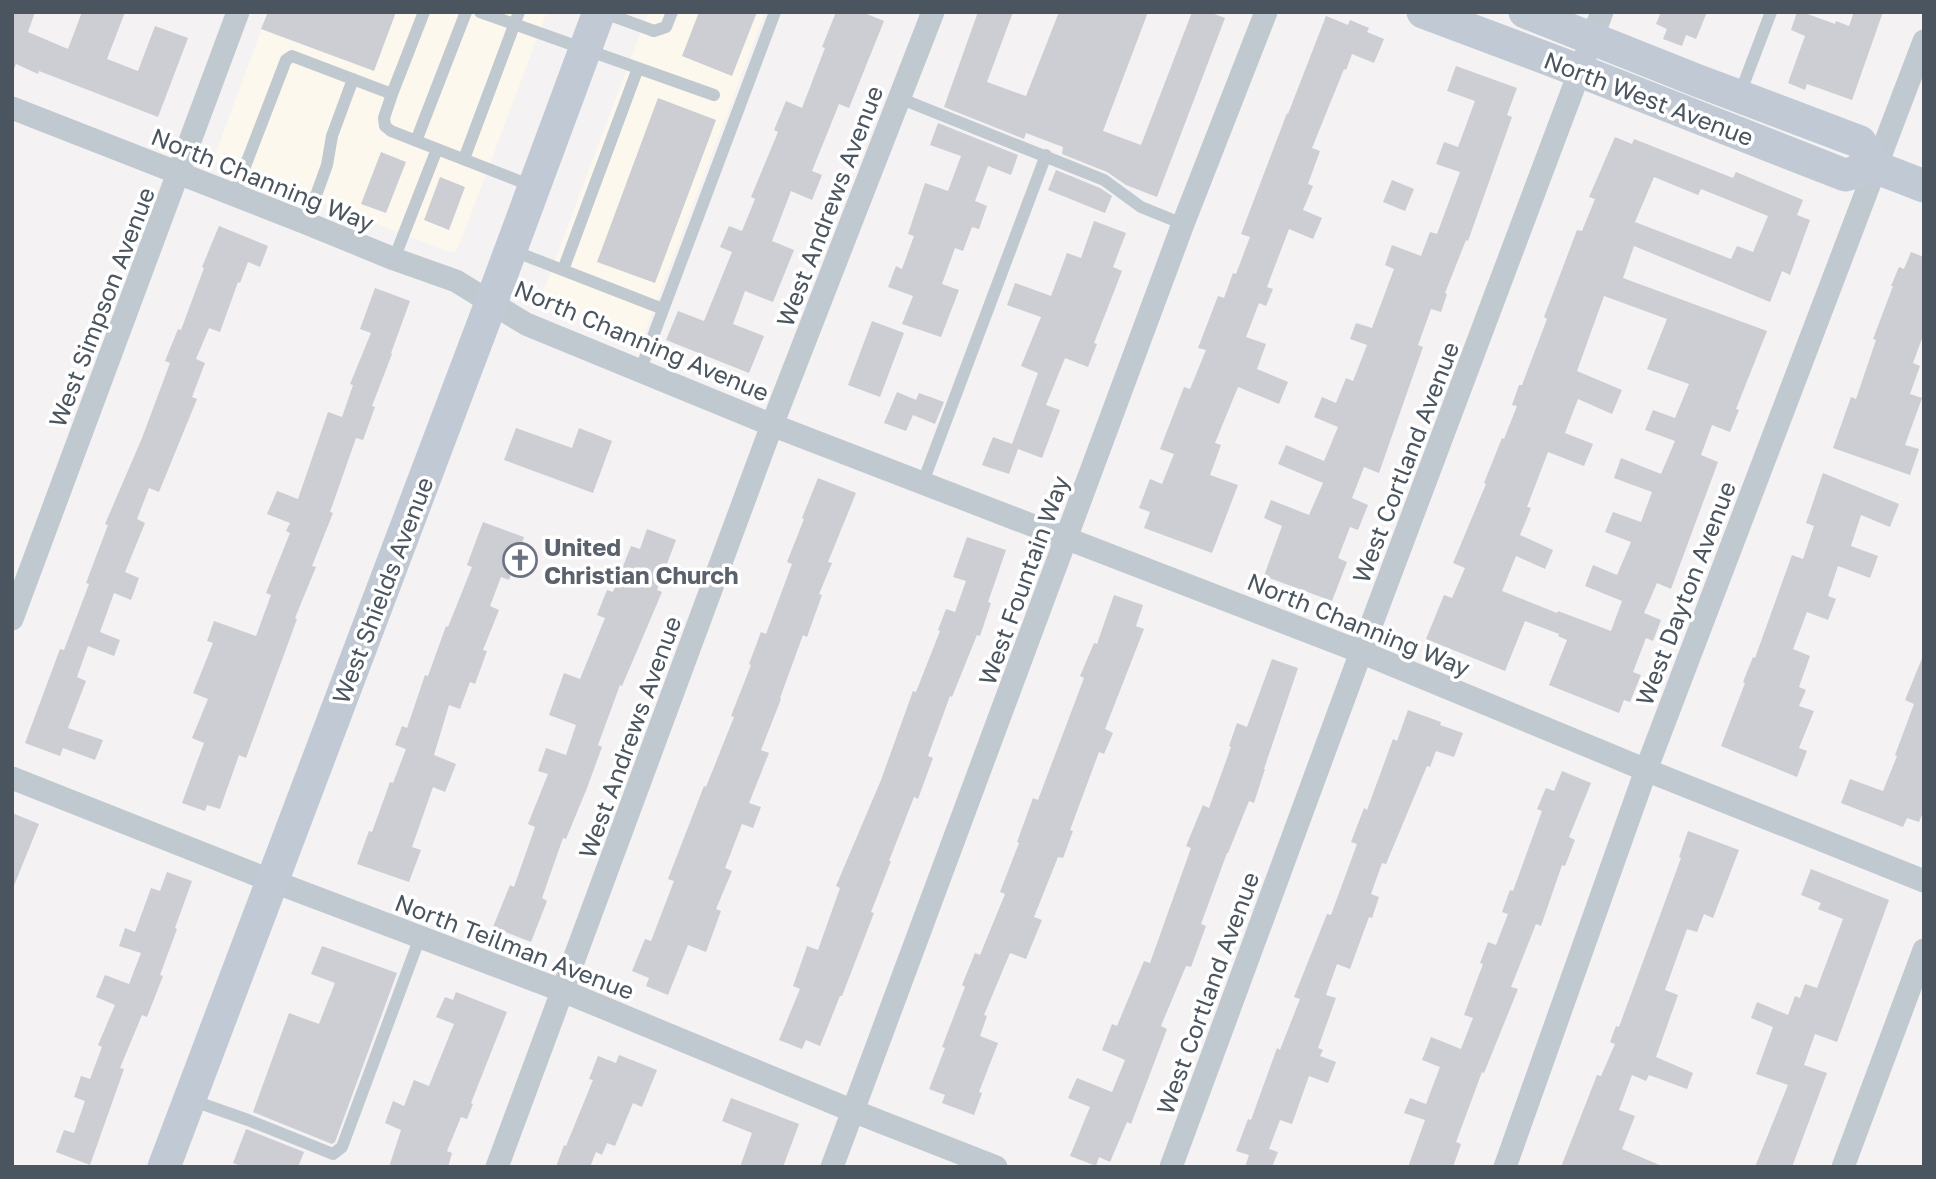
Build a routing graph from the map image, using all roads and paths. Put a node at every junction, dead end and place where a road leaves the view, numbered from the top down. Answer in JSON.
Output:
{"nodes":[{"id":1,"x":238,"y":12,"type":"edge"},
{"id":2,"x":424,"y":12,"type":"edge"},
{"id":3,"x":466,"y":12,"type":"edge"},
{"id":4,"x":481,"y":12,"type":"edge"},
{"id":5,"x":601,"y":12,"type":"edge"},
{"id":6,"x":672,"y":12,"type":"edge"},
{"id":7,"x":775,"y":12,"type":"edge"},
{"id":8,"x":933,"y":12,"type":"edge"},
{"id":9,"x":1266,"y":12,"type":"edge"},
{"id":10,"x":1423,"y":12,"type":"edge"},
{"id":11,"x":1525,"y":12,"type":"edge"},
{"id":12,"x":1771,"y":12,"type":"edge"},
{"id":13,"x":517,"y":18,"type":"edge"},
{"id":14,"x":1597,"y":25,"type":"edge"},
{"id":15,"x":1924,"y":41,"type":"edge"},
{"id":16,"x":585,"y":50,"type":"junction"},
{"id":17,"x":638,"y":68,"type":"junction"},
{"id":18,"x":1580,"y":71,"type":"junction"},
{"id":19,"x":353,"y":79,"type":"junction"},
{"id":20,"x":392,"y":94,"type":"junction"},
{"id":21,"x":714,"y":95,"type":"dead end"},
{"id":22,"x":1739,"y":97,"type":"junction"},
{"id":23,"x":899,"y":98,"type":"junction"},
{"id":24,"x":12,"y":108,"type":"edge"},
{"id":25,"x":416,"y":141,"type":"junction"},
{"id":26,"x":437,"y":149,"type":"junction"},
{"id":27,"x":1046,"y":155,"type":"junction"},
{"id":28,"x":464,"y":159,"type":"junction"},
{"id":29,"x":1875,"y":167,"type":"junction"},
{"id":30,"x":179,"y":173,"type":"junction"},
{"id":31,"x":1924,"y":186,"type":"edge"},
{"id":32,"x":534,"y":187,"type":"junction"},
{"id":33,"x":234,"y":195,"type":"junction"},
{"id":34,"x":306,"y":223,"type":"junction"},
{"id":35,"x":1183,"y":224,"type":"junction"},
{"id":36,"x":511,"y":250,"type":"junction"},
{"id":37,"x":394,"y":259,"type":"junction"},
{"id":38,"x":563,"y":270,"type":"junction"},
{"id":39,"x":491,"y":303,"type":"junction"},
{"id":40,"x":663,"y":309,"type":"junction"},
{"id":41,"x":640,"y":371,"type":"junction"},
{"id":42,"x":772,"y":425,"type":"junction"},
{"id":43,"x":923,"y":482,"type":"junction"},
{"id":44,"x":1067,"y":538,"type":"junction"},
{"id":45,"x":12,"y":619,"type":"edge"},
{"id":46,"x":1361,"y":652,"type":"junction"},
{"id":47,"x":1646,"y":770,"type":"junction"},
{"id":48,"x":12,"y":778,"type":"edge"},
{"id":49,"x":272,"y":881,"type":"junction"},
{"id":50,"x":1924,"y":881,"type":"edge"},
{"id":51,"x":420,"y":937,"type":"junction"},
{"id":52,"x":1924,"y":950,"type":"edge"},
{"id":53,"x":563,"y":991,"type":"junction"},
{"id":54,"x":190,"y":1099,"type":"junction"},
{"id":55,"x":853,"y":1111,"type":"junction"},
{"id":56,"x":164,"y":1167,"type":"edge"},
{"id":57,"x":498,"y":1167,"type":"edge"},
{"id":58,"x":832,"y":1167,"type":"edge"},
{"id":59,"x":996,"y":1167,"type":"edge"},
{"id":60,"x":1171,"y":1167,"type":"edge"},
{"id":61,"x":1505,"y":1167,"type":"edge"},
{"id":62,"x":1843,"y":1167,"type":"edge"}],
"edges":[{"from":1,"to":30,"type":"street","name":"West Simpson Avenue"},
{"from":2,"to":20,"type":"lane"},
{"from":3,"to":25,"type":"lane"},
{"from":4,"to":13,"type":"lane"},
{"from":5,"to":6,"type":"lane"},
{"from":5,"to":16,"type":"main road","name":"West Shields Avenue"},
{"from":7,"to":40,"type":"lane"},
{"from":8,"to":23,"type":"street","name":"West Andrews Avenue"},
{"from":9,"to":35,"type":"street","name":"West Fountain Way"},
{"from":10,"to":18,"type":"main road","name":"North West Avenue"},
{"from":11,"to":14,"type":"main road","name":"North West Avenue"},
{"from":12,"to":22,"type":"lane"},
{"from":13,"to":16,"type":"lane"},
{"from":13,"to":28,"type":"lane"},
{"from":14,"to":18,"type":"street","name":"West Cortland Avenue"},
{"from":14,"to":22,"type":"main road","name":"North West Avenue"},
{"from":15,"to":29,"type":"street","name":"West Dayton Avenue"},
{"from":16,"to":17,"type":"lane"},
{"from":16,"to":32,"type":"main road","name":"West Shields Avenue"},
{"from":17,"to":21,"type":"lane"},
{"from":17,"to":38,"type":"lane"},
{"from":18,"to":29,"type":"main road","name":"North West Avenue"},
{"from":18,"to":46,"type":"street","name":"West Cortland Avenue"},
{"from":19,"to":20,"type":"lane"},
{"from":19,"to":33,"type":"lane"},
{"from":19,"to":34,"type":"lane"},
{"from":20,"to":25,"type":"lane"},
{"from":22,"to":29,"type":"main road","name":"North West Avenue"},
{"from":23,"to":27,"type":"lane"},
{"from":23,"to":42,"type":"street","name":"West Andrews Avenue"},
{"from":24,"to":30,"type":"street","name":"North Channing Way"},
{"from":25,"to":26,"type":"lane"},
{"from":26,"to":28,"type":"lane"},
{"from":26,"to":37,"type":"lane"},
{"from":27,"to":35,"type":"lane"},
{"from":27,"to":43,"type":"lane"},
{"from":28,"to":32,"type":"lane"},
{"from":29,"to":31,"type":"main road"},
{"from":29,"to":47,"type":"street","name":"West Dayton Avenue"},
{"from":30,"to":33,"type":"street","name":"North Channing Way"},
{"from":30,"to":45,"type":"street","name":"West Simpson Avenue"},
{"from":32,"to":36,"type":"main road","name":"West Shields Avenue"},
{"from":33,"to":34,"type":"street","name":"North Channing Way"},
{"from":34,"to":37,"type":"street","name":"North Channing Way"},
{"from":35,"to":44,"type":"street","name":"West Fountain Way"},
{"from":36,"to":38,"type":"lane"},
{"from":36,"to":39,"type":"main road","name":"West Shields Avenue"},
{"from":37,"to":39,"type":"street","name":"North Channing Way"},
{"from":38,"to":40,"type":"lane"},
{"from":39,"to":41,"type":"street","name":"North Channing Avenue"},
{"from":39,"to":49,"type":"main road","name":"West Shields Avenue"},
{"from":40,"to":41,"type":"lane"},
{"from":41,"to":42,"type":"street","name":"North Channing Avenue"},
{"from":42,"to":43,"type":"street","name":"North Channing Way"},
{"from":42,"to":53,"type":"street","name":"West Andrews Avenue"},
{"from":43,"to":44,"type":"street","name":"North Channing Way"},
{"from":44,"to":46,"type":"street","name":"North Channing Way"},
{"from":44,"to":55,"type":"street","name":"West Fountain Way"},
{"from":46,"to":47,"type":"street","name":"North Channing Way"},
{"from":46,"to":60,"type":"street","name":"West Cortland Avenue"},
{"from":47,"to":50,"type":"street","name":"North Channing Way"},
{"from":47,"to":61,"type":"street","name":"West Dayton Avenue"},
{"from":48,"to":49,"type":"street","name":"North Teilman Avenue"},
{"from":49,"to":51,"type":"street","name":"North Teilman Avenue"},
{"from":49,"to":54,"type":"main road","name":"West Shields Avenue"},
{"from":51,"to":53,"type":"street","name":"North Teilman Avenue"},
{"from":51,"to":54,"type":"lane"},
{"from":52,"to":62,"type":"street"},
{"from":53,"to":55,"type":"street","name":"North Teilman Avenue"},
{"from":53,"to":57,"type":"street","name":"West Andrews Avenue"},
{"from":54,"to":56,"type":"main road","name":"West Shields Avenue"},
{"from":55,"to":58,"type":"street","name":"West Fountain Way"},
{"from":55,"to":59,"type":"street","name":"North Teilman Avenue"}]}
